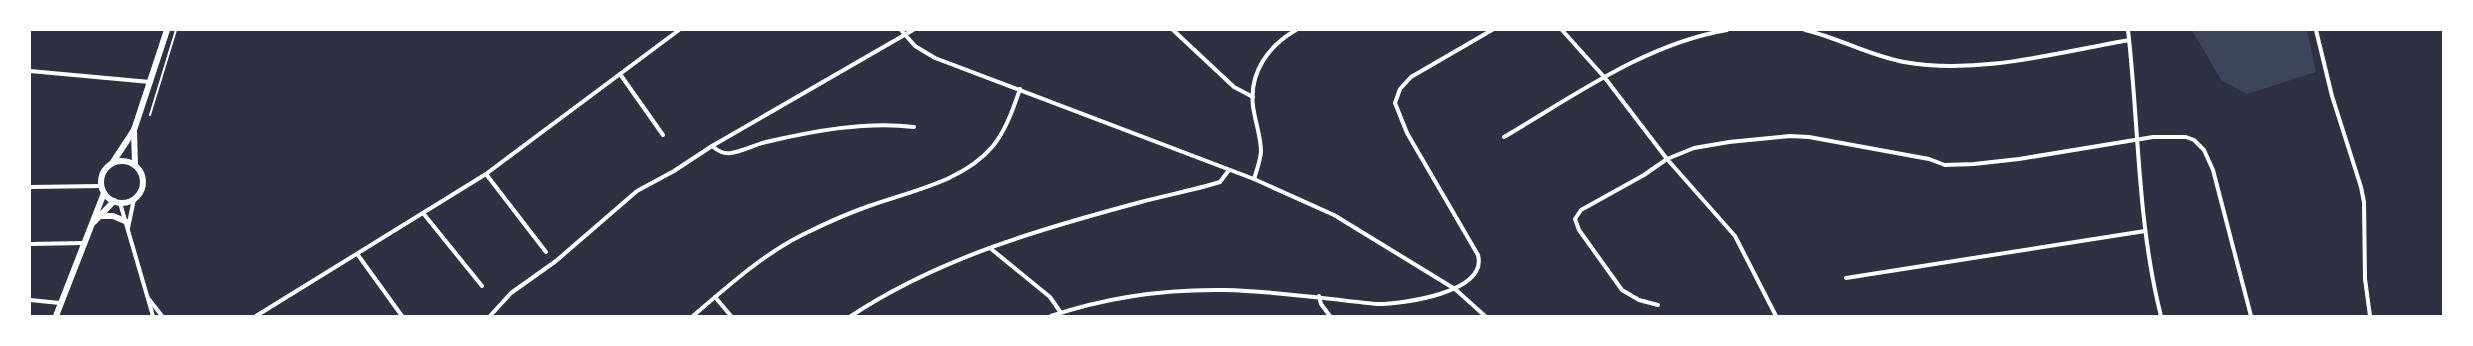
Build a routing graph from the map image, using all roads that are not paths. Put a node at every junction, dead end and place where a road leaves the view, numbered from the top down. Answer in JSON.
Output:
{"nodes":[{"id":1,"x":167,"y":30,"type":"edge"},
{"id":2,"x":679,"y":30,"type":"edge"},
{"id":3,"x":902,"y":30,"type":"edge"},
{"id":4,"x":913,"y":30,"type":"edge"},
{"id":5,"x":1173,"y":30,"type":"edge"},
{"id":6,"x":1296,"y":30,"type":"edge"},
{"id":7,"x":1492,"y":30,"type":"edge"},
{"id":8,"x":1562,"y":30,"type":"edge"},
{"id":9,"x":1726,"y":30,"type":"edge"},
{"id":10,"x":1805,"y":30,"type":"edge"},
{"id":11,"x":2128,"y":30,"type":"edge"},
{"id":12,"x":2316,"y":30,"type":"edge"},
{"id":13,"x":904,"y":35,"type":"junction"},
{"id":14,"x":2129,"y":40,"type":"junction"},
{"id":15,"x":30,"y":71,"type":"edge"},
{"id":16,"x":620,"y":74,"type":"junction"},
{"id":17,"x":1605,"y":78,"type":"junction"},
{"id":18,"x":150,"y":82,"type":"junction"},
{"id":19,"x":1020,"y":89,"type":"junction"},
{"id":20,"x":1253,"y":97,"type":"junction"},
{"id":21,"x":914,"y":127,"type":"dead end"},
{"id":22,"x":134,"y":130,"type":"junction"},
{"id":23,"x":663,"y":135,"type":"dead end"},
{"id":24,"x":1504,"y":137,"type":"dead end"},
{"id":25,"x":2136,"y":139,"type":"junction"},
{"id":26,"x":712,"y":146,"type":"junction"},
{"id":27,"x":1667,"y":159,"type":"junction"},
{"id":28,"x":113,"y":162,"type":"junction"},
{"id":29,"x":135,"y":165,"type":"junction"},
{"id":30,"x":1229,"y":170,"type":"junction"},
{"id":31,"x":486,"y":174,"type":"junction"},
{"id":32,"x":1254,"y":179,"type":"junction"},
{"id":33,"x":101,"y":186,"type":"junction"},
{"id":34,"x":30,"y":187,"type":"edge"},
{"id":35,"x":104,"y":193,"type":"junction"},
{"id":36,"x":134,"y":199,"type":"junction"},
{"id":37,"x":117,"y":202,"type":"junction"},
{"id":38,"x":423,"y":213,"type":"junction"},
{"id":39,"x":100,"y":216,"type":"junction"},
{"id":40,"x":125,"y":221,"type":"junction"},
{"id":41,"x":93,"y":224,"type":"junction"},
{"id":42,"x":128,"y":229,"type":"junction"},
{"id":43,"x":2145,"y":231,"type":"junction"},
{"id":44,"x":84,"y":243,"type":"junction"},
{"id":45,"x":30,"y":244,"type":"edge"},
{"id":46,"x":990,"y":248,"type":"junction"},
{"id":47,"x":546,"y":252,"type":"dead end"},
{"id":48,"x":358,"y":255,"type":"junction"},
{"id":49,"x":1846,"y":278,"type":"dead end"},
{"id":50,"x":482,"y":286,"type":"dead end"},
{"id":51,"x":1455,"y":289,"type":"junction"},
{"id":52,"x":145,"y":295,"type":"junction"},
{"id":53,"x":1319,"y":296,"type":"junction"},
{"id":54,"x":715,"y":297,"type":"junction"},
{"id":55,"x":30,"y":300,"type":"edge"},
{"id":56,"x":60,"y":304,"type":"junction"},
{"id":57,"x":1658,"y":305,"type":"dead end"},
{"id":58,"x":1061,"y":313,"type":"junction"},
{"id":59,"x":56,"y":316,"type":"edge"},
{"id":60,"x":153,"y":316,"type":"edge"},
{"id":61,"x":162,"y":316,"type":"edge"},
{"id":62,"x":256,"y":316,"type":"edge"},
{"id":63,"x":402,"y":316,"type":"edge"},
{"id":64,"x":490,"y":316,"type":"edge"},
{"id":65,"x":693,"y":316,"type":"edge"},
{"id":66,"x":731,"y":316,"type":"edge"},
{"id":67,"x":851,"y":316,"type":"edge"},
{"id":68,"x":1051,"y":316,"type":"edge"},
{"id":69,"x":1330,"y":316,"type":"edge"},
{"id":70,"x":1485,"y":316,"type":"edge"},
{"id":71,"x":1776,"y":316,"type":"edge"},
{"id":72,"x":2161,"y":316,"type":"edge"},
{"id":73,"x":2251,"y":316,"type":"edge"},
{"id":74,"x":2370,"y":316,"type":"edge"}],
"edges":[{"from":1,"to":18,"type":"street"},
{"from":2,"to":16,"type":"street"},
{"from":3,"to":13,"type":"street"},
{"from":4,"to":13,"type":"street"},
{"from":5,"to":20,"type":"street"},
{"from":6,"to":20,"type":"street"},
{"from":7,"to":51,"type":"street"},
{"from":8,"to":17,"type":"street"},
{"from":9,"to":17,"type":"street"},
{"from":10,"to":14,"type":"street"},
{"from":11,"to":14,"type":"street"},
{"from":12,"to":74,"type":"street"},
{"from":13,"to":19,"type":"street"},
{"from":13,"to":26,"type":"street"},
{"from":14,"to":25,"type":"street"},
{"from":15,"to":18,"type":"street"},
{"from":16,"to":23,"type":"street"},
{"from":16,"to":31,"type":"street"},
{"from":17,"to":24,"type":"street"},
{"from":17,"to":27,"type":"street"},
{"from":18,"to":22,"type":"street"},
{"from":19,"to":30,"type":"street"},
{"from":19,"to":54,"type":"street"},
{"from":20,"to":32,"type":"street"},
{"from":21,"to":26,"type":"street"},
{"from":22,"to":28,"type":"street"},
{"from":22,"to":29,"type":"street"},
{"from":25,"to":27,"type":"street"},
{"from":25,"to":43,"type":"street"},
{"from":25,"to":73,"type":"street"},
{"from":26,"to":64,"type":"street"},
{"from":27,"to":57,"type":"street"},
{"from":27,"to":71,"type":"street"},
{"from":28,"to":29,"type":"street"},
{"from":28,"to":33,"type":"street"},
{"from":29,"to":36,"type":"street"},
{"from":30,"to":32,"type":"street"},
{"from":30,"to":46,"type":"street"},
{"from":31,"to":38,"type":"street"},
{"from":31,"to":47,"type":"street"},
{"from":32,"to":51,"type":"street"},
{"from":33,"to":34,"type":"street"},
{"from":33,"to":35,"type":"street"},
{"from":35,"to":37,"type":"street"},
{"from":35,"to":41,"type":"street"},
{"from":36,"to":37,"type":"street"},
{"from":36,"to":42,"type":"street"},
{"from":37,"to":39,"type":"street"},
{"from":37,"to":40,"type":"street"},
{"from":38,"to":48,"type":"street"},
{"from":38,"to":50,"type":"street"},
{"from":39,"to":40,"type":"street"},
{"from":39,"to":41,"type":"street"},
{"from":40,"to":42,"type":"street"},
{"from":41,"to":44,"type":"street"},
{"from":42,"to":52,"type":"street"},
{"from":43,"to":49,"type":"street"},
{"from":43,"to":72,"type":"street"},
{"from":44,"to":45,"type":"street"},
{"from":44,"to":56,"type":"street"},
{"from":46,"to":58,"type":"street"},
{"from":46,"to":67,"type":"street"},
{"from":48,"to":62,"type":"street"},
{"from":48,"to":63,"type":"street"},
{"from":51,"to":53,"type":"street"},
{"from":51,"to":70,"type":"street"},
{"from":52,"to":60,"type":"street"},
{"from":52,"to":61,"type":"street"},
{"from":53,"to":58,"type":"street"},
{"from":53,"to":69,"type":"street"},
{"from":54,"to":65,"type":"street"},
{"from":54,"to":66,"type":"street"},
{"from":55,"to":56,"type":"street"},
{"from":56,"to":59,"type":"street"},
{"from":58,"to":68,"type":"street"}]}
